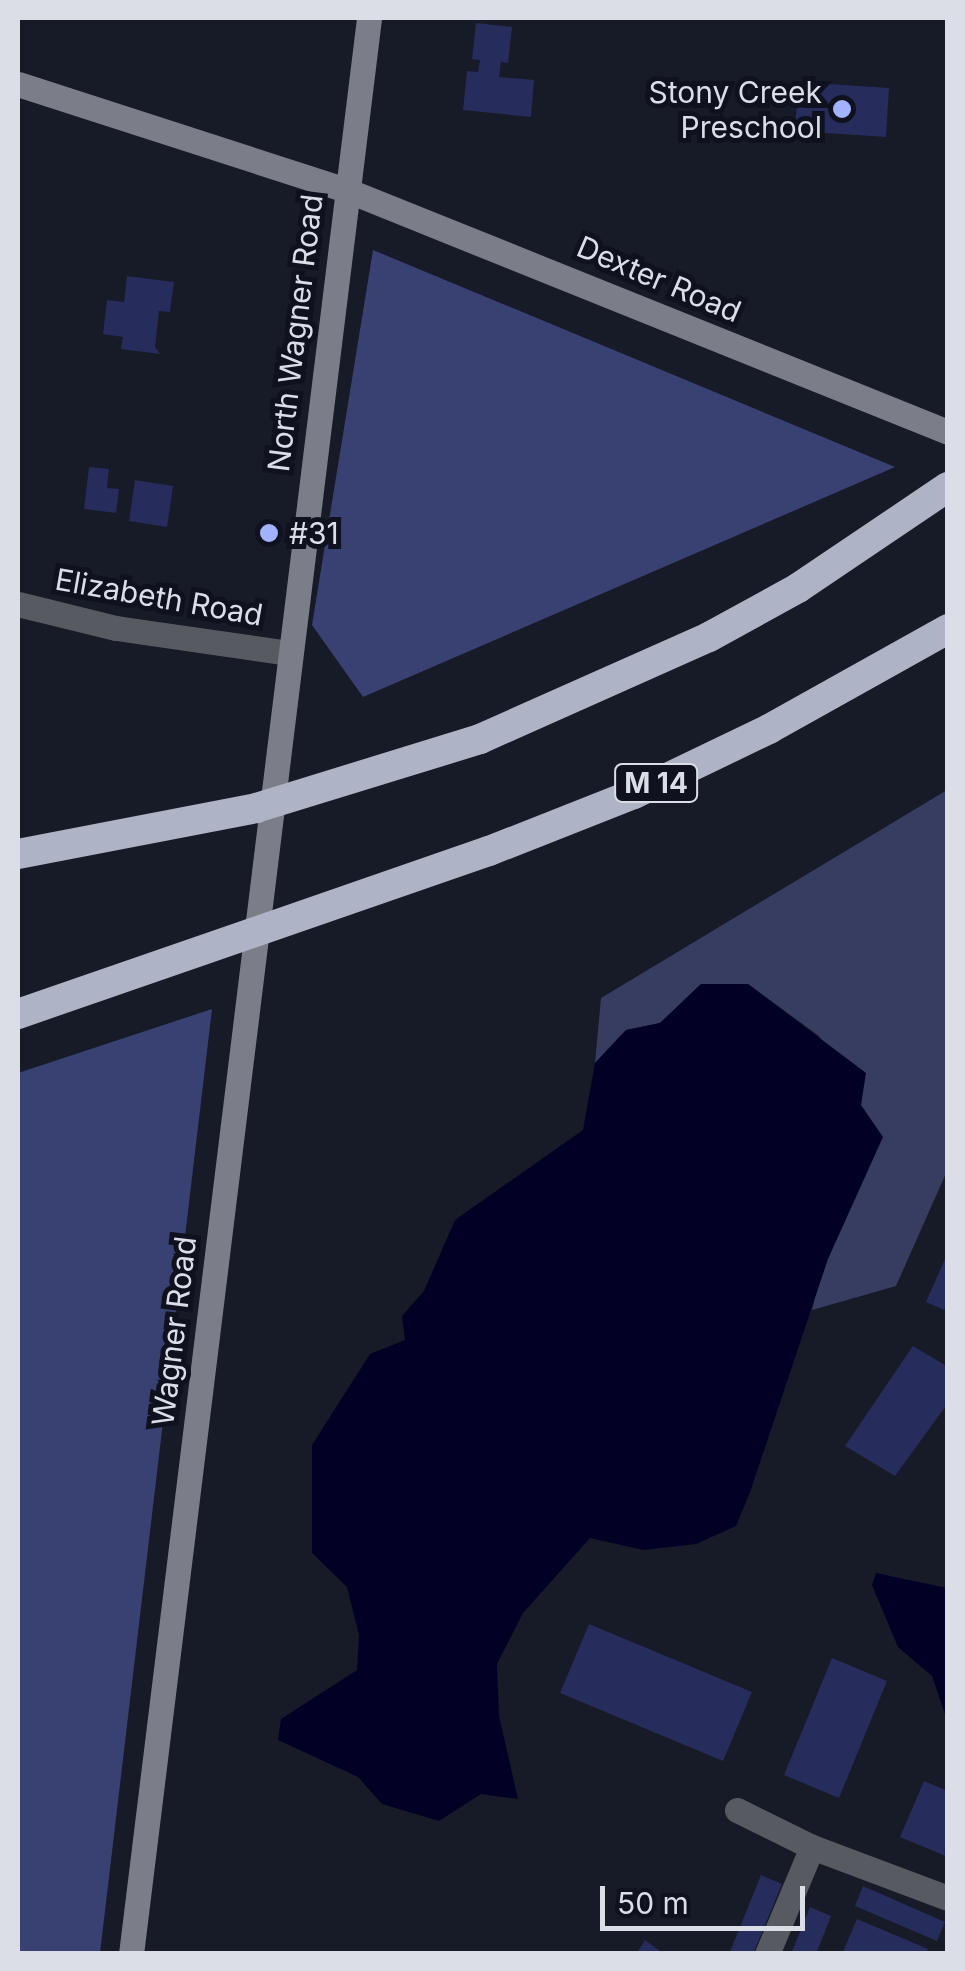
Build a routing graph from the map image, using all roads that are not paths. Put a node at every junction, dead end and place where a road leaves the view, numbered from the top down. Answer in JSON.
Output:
{"nodes":[{"id":1,"x":369,"y":18,"type":"edge"},
{"id":2,"x":18,"y":84,"type":"edge"},
{"id":3,"x":344,"y":188,"type":"junction"},
{"id":4,"x":948,"y":432,"type":"edge"},
{"id":5,"x":948,"y":487,"type":"edge"},
{"id":6,"x":18,"y":604,"type":"edge"},
{"id":7,"x":948,"y":630,"type":"edge"},
{"id":8,"x":290,"y":654,"type":"junction"},
{"id":9,"x":282,"y":716,"type":"joint"},
{"id":10,"x":18,"y":854,"type":"edge"},
{"id":11,"x":18,"y":1014,"type":"edge"},
{"id":12,"x":737,"y":1810,"type":"dead end"},
{"id":13,"x":812,"y":1847,"type":"junction"},
{"id":14,"x":948,"y":1898,"type":"edge"},
{"id":15,"x":131,"y":1954,"type":"edge"},
{"id":16,"x":767,"y":1954,"type":"edge"}],
"edges":[{"from":1,"to":3,"type":"main road","name":"North Wagner Road"},
{"from":2,"to":3,"type":"main road","name":"Dexter Road"},
{"from":3,"to":4,"type":"main road","name":"Dexter Road"},
{"from":3,"to":8,"type":"main road","name":"North Wagner Road"},
{"from":5,"to":10,"type":"highway"},
{"from":6,"to":8,"type":"street","name":"Elizabeth Road"},
{"from":7,"to":11,"type":"highway","number":"M 14"},
{"from":8,"to":9,"type":"main road","name":"North Wagner Road"},
{"from":9,"to":15,"type":"main road","name":"Wagner Road"},
{"from":12,"to":13,"type":"street"},
{"from":13,"to":14,"type":"street"},
{"from":13,"to":16,"type":"street"}]}
